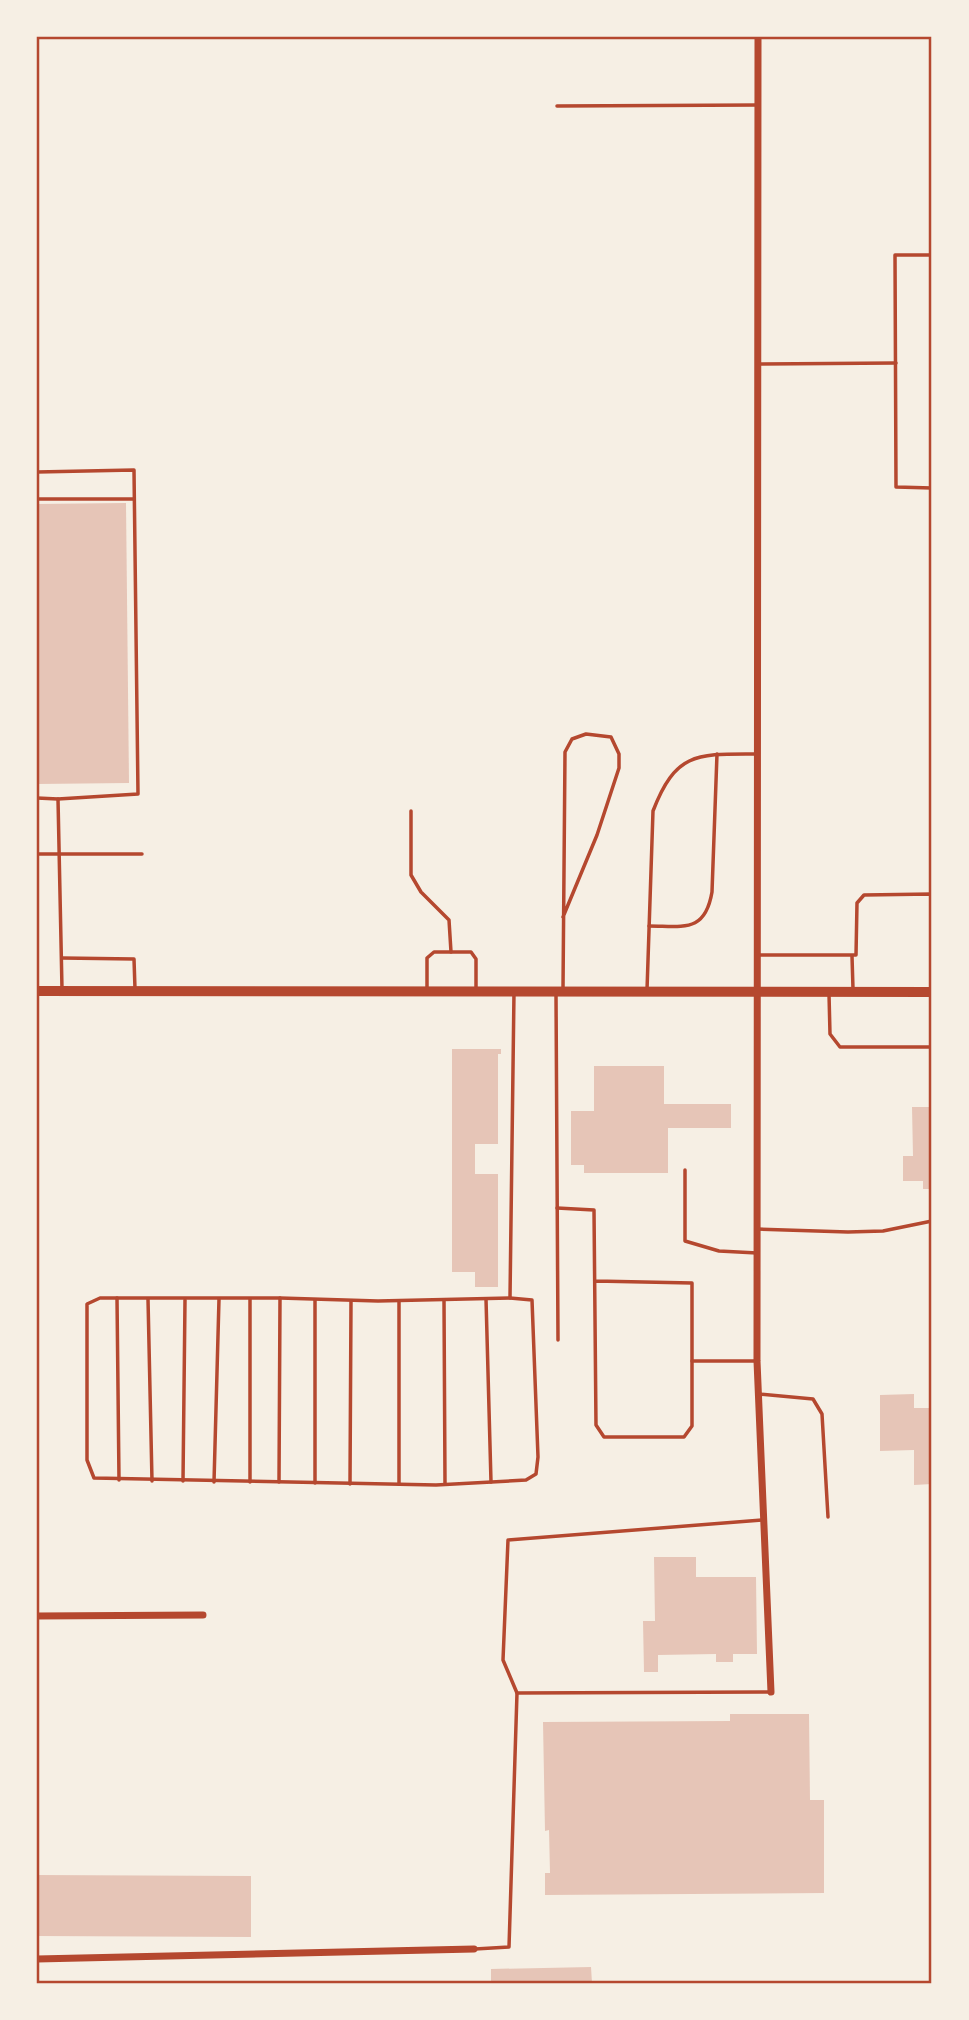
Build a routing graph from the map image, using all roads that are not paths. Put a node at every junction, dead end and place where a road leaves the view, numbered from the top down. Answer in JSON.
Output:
{"nodes":[{"id":1,"x":758,"y":37,"type":"edge"},
{"id":2,"x":758,"y":105,"type":"junction"},
{"id":3,"x":557,"y":106,"type":"dead end"},
{"id":4,"x":932,"y":255,"type":"edge"},
{"id":5,"x":895,"y":363,"type":"junction"},
{"id":6,"x":758,"y":364,"type":"junction"},
{"id":7,"x":37,"y":472,"type":"edge"},
{"id":8,"x":932,"y":488,"type":"edge"},
{"id":9,"x":37,"y":499,"type":"edge"},
{"id":10,"x":134,"y":499,"type":"junction"},
{"id":11,"x":717,"y":754,"type":"junction"},
{"id":12,"x":758,"y":754,"type":"junction"},
{"id":13,"x":37,"y":798,"type":"edge"},
{"id":14,"x":58,"y":799,"type":"junction"},
{"id":15,"x":411,"y":811,"type":"dead end"},
{"id":16,"x":142,"y":854,"type":"dead end"},
{"id":17,"x":37,"y":855,"type":"edge"},
{"id":18,"x":59,"y":855,"type":"junction"},
{"id":19,"x":931,"y":862,"type":"edge"},
{"id":20,"x":932,"y":894,"type":"edge"},
{"id":21,"x":563,"y":917,"type":"junction"},
{"id":22,"x":649,"y":926,"type":"junction"},
{"id":23,"x":932,"y":939,"type":"edge"},
{"id":24,"x":451,"y":952,"type":"junction"},
{"id":25,"x":758,"y":955,"type":"junction"},
{"id":26,"x":852,"y":956,"type":"junction"},
{"id":27,"x":61,"y":958,"type":"junction"},
{"id":28,"x":37,"y":991,"type":"edge"},
{"id":29,"x":135,"y":991,"type":"junction"},
{"id":30,"x":62,"y":992,"type":"junction"},
{"id":31,"x":427,"y":992,"type":"junction"},
{"id":32,"x":476,"y":992,"type":"junction"},
{"id":33,"x":514,"y":992,"type":"junction"},
{"id":34,"x":559,"y":992,"type":"junction"},
{"id":35,"x":647,"y":992,"type":"junction"},
{"id":36,"x":759,"y":992,"type":"junction"},
{"id":37,"x":828,"y":992,"type":"junction"},
{"id":38,"x":853,"y":992,"type":"junction"},
{"id":39,"x":932,"y":992,"type":"edge"},
{"id":40,"x":932,"y":1047,"type":"edge"},
{"id":41,"x":685,"y":1170,"type":"dead end"},
{"id":42,"x":557,"y":1208,"type":"junction"},
{"id":43,"x":932,"y":1221,"type":"edge"},
{"id":44,"x":756,"y":1229,"type":"junction"},
{"id":45,"x":757,"y":1253,"type":"junction"},
{"id":46,"x":595,"y":1281,"type":"junction"},
{"id":47,"x":117,"y":1298,"type":"junction"},
{"id":48,"x":280,"y":1298,"type":"junction"},
{"id":49,"x":510,"y":1298,"type":"junction"},
{"id":50,"x":148,"y":1299,"type":"junction"},
{"id":51,"x":219,"y":1299,"type":"junction"},
{"id":52,"x":250,"y":1299,"type":"junction"},
{"id":53,"x":486,"y":1299,"type":"junction"},
{"id":54,"x":185,"y":1300,"type":"junction"},
{"id":55,"x":315,"y":1300,"type":"junction"},
{"id":56,"x":444,"y":1300,"type":"junction"},
{"id":57,"x":351,"y":1301,"type":"junction"},
{"id":58,"x":399,"y":1301,"type":"junction"},
{"id":59,"x":558,"y":1340,"type":"dead end"},
{"id":60,"x":692,"y":1361,"type":"junction"},
{"id":61,"x":757,"y":1361,"type":"junction"},
{"id":62,"x":758,"y":1394,"type":"junction"},
{"id":63,"x":119,"y":1480,"type":"junction"},
{"id":64,"x":152,"y":1481,"type":"junction"},
{"id":65,"x":183,"y":1481,"type":"junction"},
{"id":66,"x":214,"y":1482,"type":"junction"},
{"id":67,"x":250,"y":1482,"type":"junction"},
{"id":68,"x":491,"y":1482,"type":"junction"},
{"id":69,"x":279,"y":1483,"type":"junction"},
{"id":70,"x":315,"y":1483,"type":"junction"},
{"id":71,"x":350,"y":1484,"type":"junction"},
{"id":72,"x":399,"y":1484,"type":"junction"},
{"id":73,"x":445,"y":1484,"type":"junction"},
{"id":74,"x":828,"y":1517,"type":"dead end"},
{"id":75,"x":764,"y":1520,"type":"junction"},
{"id":76,"x":203,"y":1615,"type":"dead end"},
{"id":77,"x":37,"y":1616,"type":"edge"},
{"id":78,"x":771,"y":1692,"type":"joint"},
{"id":79,"x":517,"y":1693,"type":"junction"},
{"id":80,"x":474,"y":1949,"type":"joint"},
{"id":81,"x":37,"y":1959,"type":"edge"}],
"edges":[{"from":1,"to":2,"type":"street"},
{"from":2,"to":3,"type":"lane"},
{"from":2,"to":6,"type":"street"},
{"from":4,"to":5,"type":"lane"},
{"from":5,"to":6,"type":"lane"},
{"from":5,"to":8,"type":"lane"},
{"from":6,"to":12,"type":"street"},
{"from":7,"to":10,"type":"lane"},
{"from":9,"to":10,"type":"lane"},
{"from":10,"to":14,"type":"lane"},
{"from":11,"to":12,"type":"lane"},
{"from":11,"to":22,"type":"lane"},
{"from":11,"to":22,"type":"lane"},
{"from":12,"to":25,"type":"street"},
{"from":13,"to":14,"type":"lane"},
{"from":14,"to":18,"type":"lane"},
{"from":15,"to":24,"type":"lane"},
{"from":16,"to":18,"type":"lane"},
{"from":17,"to":18,"type":"lane"},
{"from":18,"to":27,"type":"lane"},
{"from":19,"to":20,"type":"lane"},
{"from":20,"to":23,"type":"lane"},
{"from":20,"to":26,"type":"lane"},
{"from":21,"to":21,"type":"lane"},
{"from":21,"to":34,"type":"lane"},
{"from":22,"to":35,"type":"lane"},
{"from":24,"to":31,"type":"lane"},
{"from":24,"to":32,"type":"lane"},
{"from":25,"to":26,"type":"lane"},
{"from":25,"to":36,"type":"street"},
{"from":26,"to":38,"type":"lane"},
{"from":27,"to":29,"type":"lane"},
{"from":27,"to":30,"type":"lane"},
{"from":28,"to":30,"type":"main road"},
{"from":29,"to":30,"type":"main road"},
{"from":29,"to":31,"type":"main road"},
{"from":31,"to":32,"type":"main road"},
{"from":32,"to":33,"type":"main road"},
{"from":33,"to":34,"type":"main road"},
{"from":33,"to":49,"type":"lane"},
{"from":34,"to":35,"type":"main road"},
{"from":34,"to":42,"type":"lane"},
{"from":35,"to":36,"type":"main road"},
{"from":36,"to":37,"type":"main road"},
{"from":36,"to":44,"type":"street"},
{"from":37,"to":38,"type":"main road"},
{"from":37,"to":40,"type":"lane"},
{"from":38,"to":39,"type":"main road"},
{"from":41,"to":45,"type":"lane"},
{"from":42,"to":46,"type":"lane"},
{"from":42,"to":59,"type":"lane"},
{"from":43,"to":44,"type":"lane"},
{"from":44,"to":45,"type":"street"},
{"from":45,"to":61,"type":"street"},
{"from":46,"to":60,"type":"lane"},
{"from":46,"to":60,"type":"lane"},
{"from":47,"to":50,"type":"lane"},
{"from":47,"to":63,"type":"lane"},
{"from":47,"to":63,"type":"lane"},
{"from":48,"to":52,"type":"lane"},
{"from":48,"to":55,"type":"lane"},
{"from":48,"to":69,"type":"lane"},
{"from":49,"to":53,"type":"lane"},
{"from":49,"to":68,"type":"lane"},
{"from":50,"to":54,"type":"lane"},
{"from":50,"to":64,"type":"lane"},
{"from":51,"to":52,"type":"lane"},
{"from":51,"to":54,"type":"lane"},
{"from":51,"to":66,"type":"lane"},
{"from":52,"to":67,"type":"lane"},
{"from":53,"to":56,"type":"lane"},
{"from":53,"to":68,"type":"lane"},
{"from":54,"to":65,"type":"lane"},
{"from":55,"to":57,"type":"lane"},
{"from":55,"to":70,"type":"lane"},
{"from":56,"to":58,"type":"lane"},
{"from":56,"to":73,"type":"lane"},
{"from":57,"to":58,"type":"lane"},
{"from":57,"to":71,"type":"lane"},
{"from":58,"to":72,"type":"lane"},
{"from":60,"to":61,"type":"lane"},
{"from":61,"to":62,"type":"street"},
{"from":62,"to":74,"type":"lane"},
{"from":62,"to":75,"type":"street"},
{"from":63,"to":64,"type":"lane"},
{"from":64,"to":65,"type":"lane"},
{"from":65,"to":66,"type":"lane"},
{"from":66,"to":67,"type":"lane"},
{"from":67,"to":69,"type":"lane"},
{"from":68,"to":73,"type":"lane"},
{"from":69,"to":70,"type":"lane"},
{"from":70,"to":71,"type":"lane"},
{"from":71,"to":72,"type":"lane"},
{"from":72,"to":73,"type":"lane"},
{"from":75,"to":78,"type":"street"},
{"from":75,"to":79,"type":"lane"},
{"from":76,"to":77,"type":"street"},
{"from":78,"to":79,"type":"lane"},
{"from":79,"to":80,"type":"lane"},
{"from":80,"to":81,"type":"street"}]}
